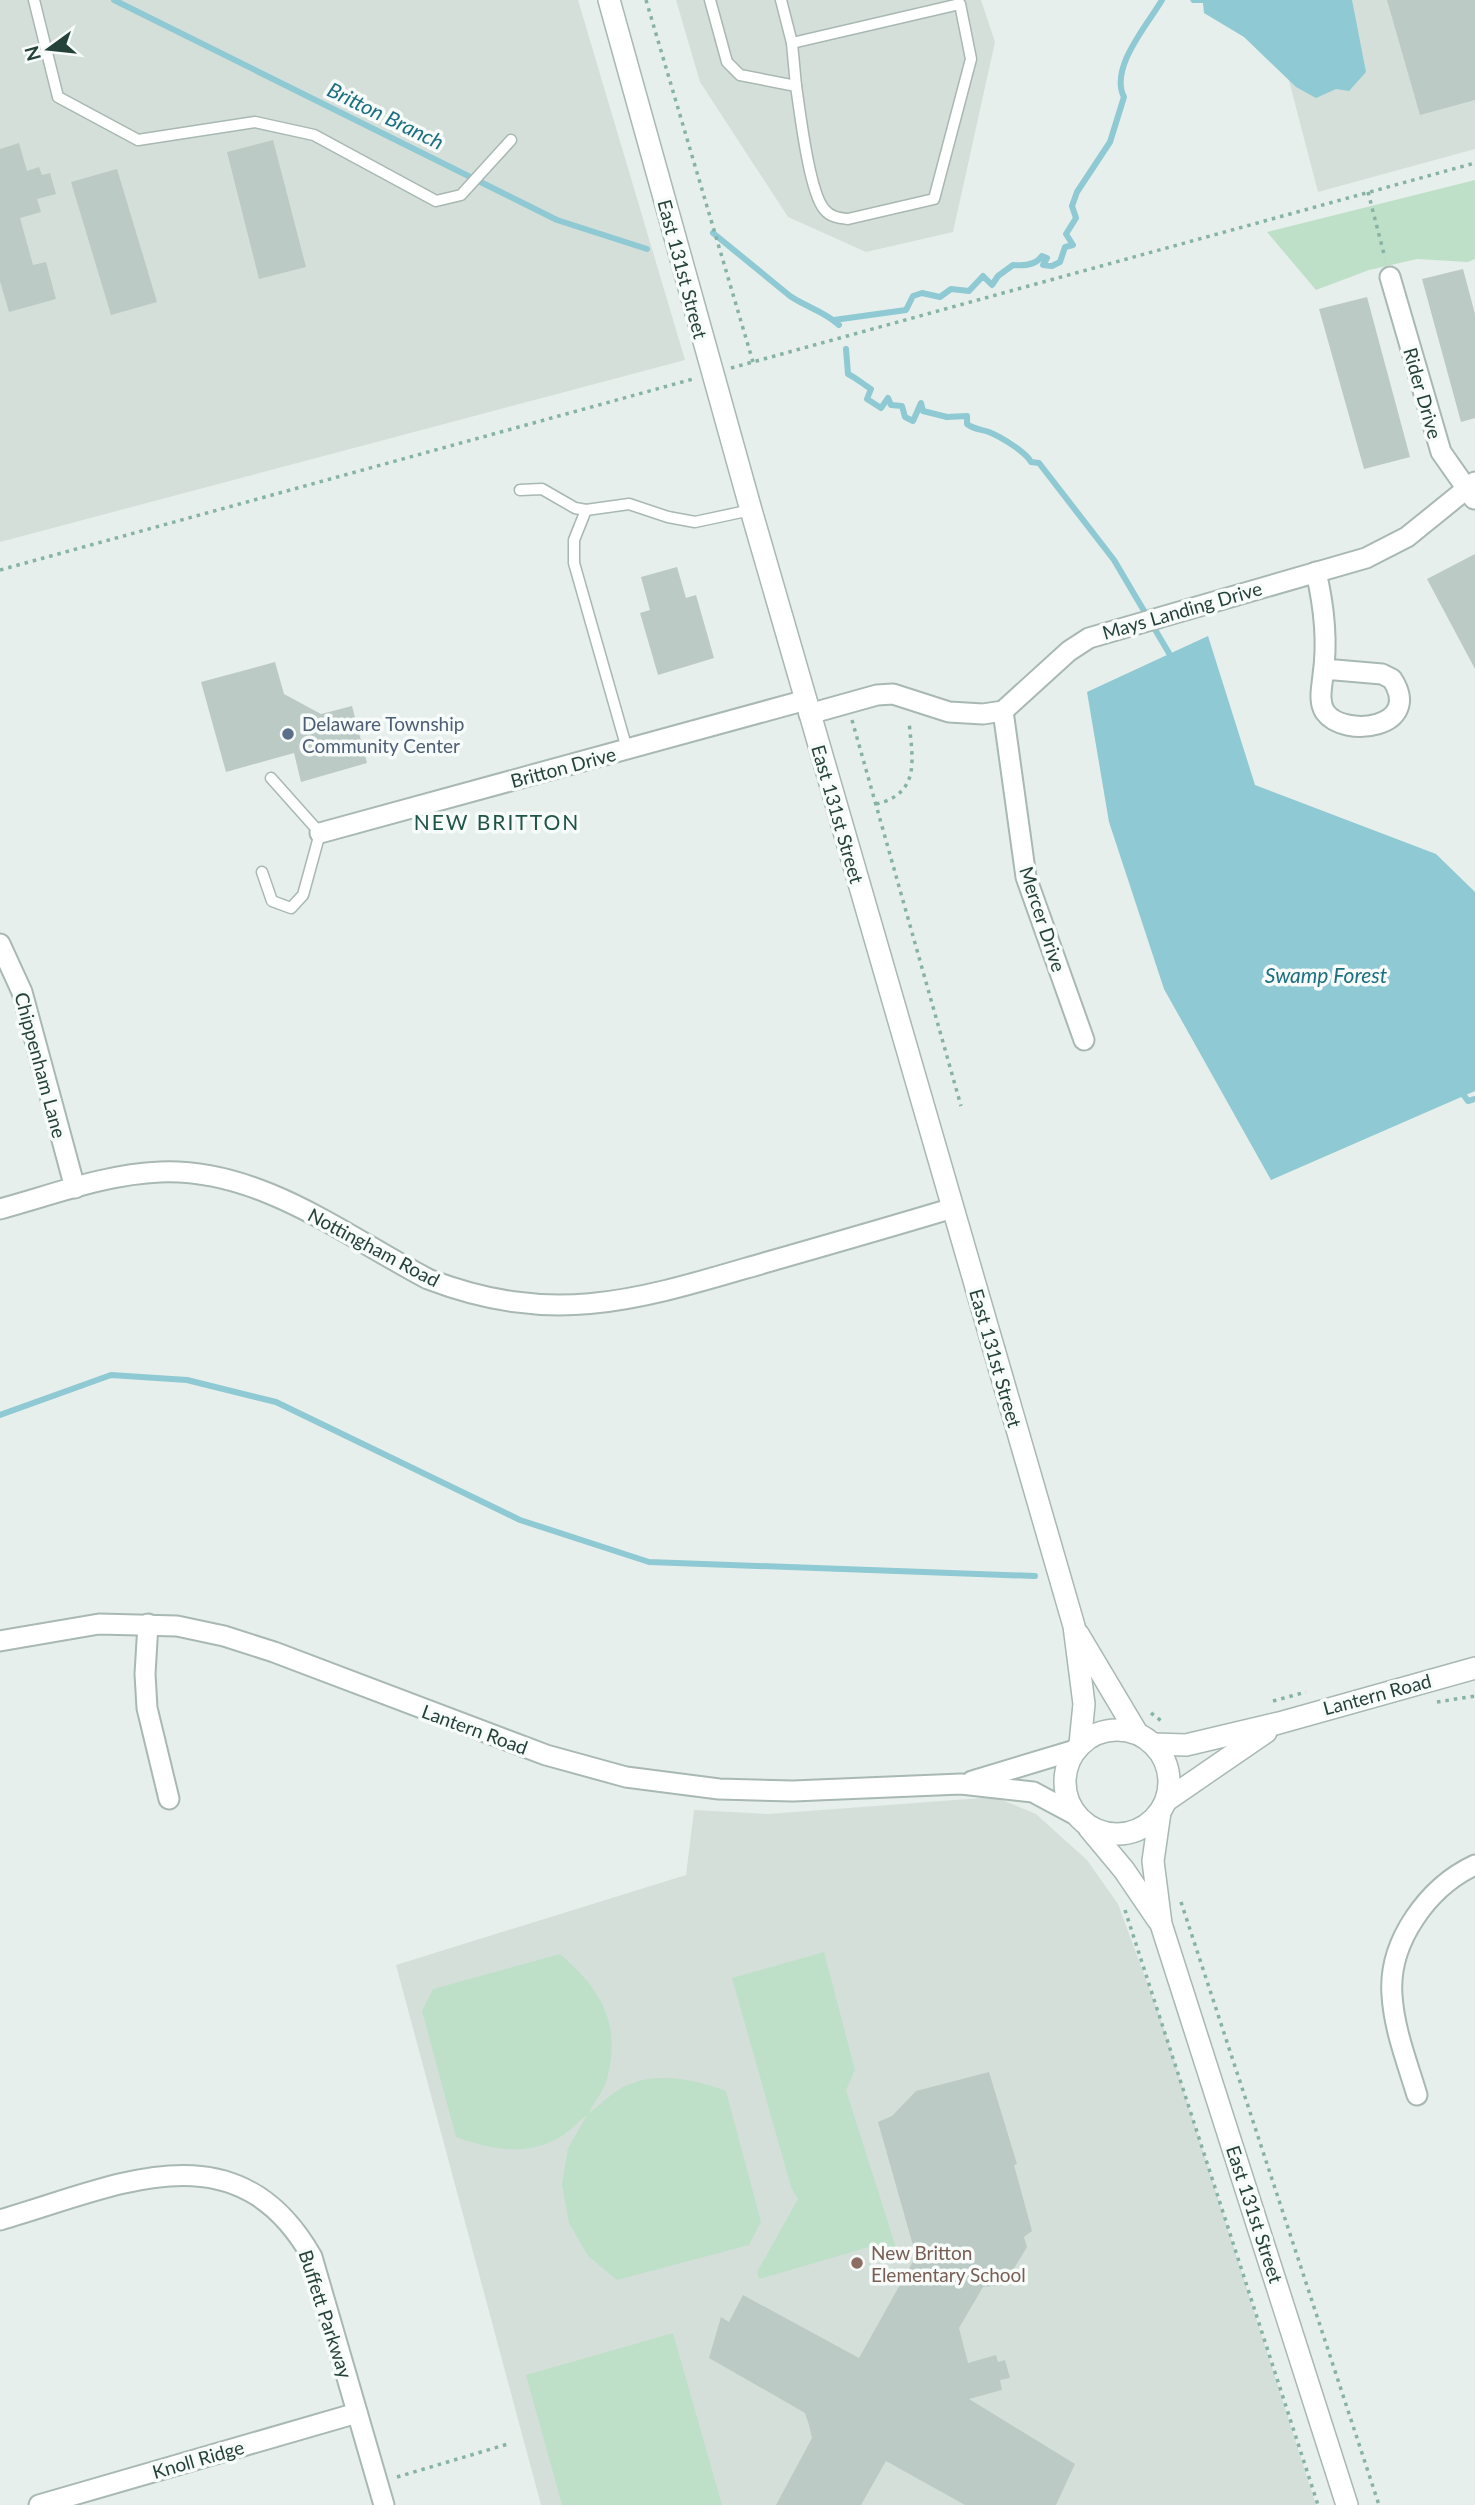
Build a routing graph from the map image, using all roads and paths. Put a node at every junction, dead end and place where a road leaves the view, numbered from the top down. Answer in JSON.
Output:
{"nodes":[{"id":1,"x":34,"y":0,"type":"edge"},
{"id":2,"x":609,"y":0,"type":"edge"},
{"id":3,"x":646,"y":0,"type":"edge"},
{"id":4,"x":710,"y":0,"type":"edge"},
{"id":5,"x":781,"y":0,"type":"edge"},
{"id":6,"x":792,"y":43,"type":"junction"},
{"id":7,"x":796,"y":86,"type":"junction"},
{"id":8,"x":512,"y":140,"type":"dead end"},
{"id":9,"x":1475,"y":163,"type":"edge"},
{"id":10,"x":1368,"y":192,"type":"junction"},
{"id":11,"x":1390,"y":277,"type":"joint"},
{"id":12,"x":753,"y":362,"type":"junction"},
{"id":13,"x":724,"y":370,"type":"dead end"},
{"id":14,"x":699,"y":377,"type":"dead end"},
{"id":15,"x":520,"y":490,"type":"dead end"},
{"id":16,"x":1472,"y":490,"type":"edge"},
{"id":17,"x":586,"y":510,"type":"junction"},
{"id":18,"x":751,"y":510,"type":"junction"},
{"id":19,"x":0,"y":570,"type":"edge"},
{"id":20,"x":1316,"y":572,"type":"junction"},
{"id":21,"x":1324,"y":669,"type":"dead end"},
{"id":22,"x":848,"y":704,"type":"junction"},
{"id":23,"x":808,"y":707,"type":"junction"},
{"id":24,"x":1003,"y":711,"type":"junction"},
{"id":25,"x":627,"y":749,"type":"junction"},
{"id":26,"x":271,"y":778,"type":"dead end"},
{"id":27,"x":320,"y":833,"type":"junction"},
{"id":28,"x":262,"y":872,"type":"dead end"},
{"id":29,"x":0,"y":944,"type":"edge"},
{"id":30,"x":1083,"y":1040,"type":"dead end"},
{"id":31,"x":961,"y":1106,"type":"dead end"},
{"id":32,"x":75,"y":1188,"type":"junction"},
{"id":33,"x":953,"y":1208,"type":"junction"},
{"id":34,"x":0,"y":1209,"type":"edge"},
{"id":35,"x":148,"y":1624,"type":"junction"},
{"id":36,"x":1074,"y":1626,"type":"junction"},
{"id":37,"x":0,"y":1641,"type":"edge"},
{"id":38,"x":1475,"y":1668,"type":"edge"},
{"id":39,"x":1308,"y":1691,"type":"dead end"},
{"id":40,"x":1475,"y":1696,"type":"edge"},
{"id":41,"x":1436,"y":1702,"type":"dead end"},
{"id":42,"x":1264,"y":1704,"type":"dead end"},
{"id":43,"x":1149,"y":1711,"type":"dead end"},
{"id":44,"x":1279,"y":1723,"type":"junction"},
{"id":45,"x":1172,"y":1725,"type":"dead end"},
{"id":46,"x":1145,"y":1738,"type":"junction"},
{"id":47,"x":1078,"y":1747,"type":"junction"},
{"id":48,"x":961,"y":1784,"type":"junction"},
{"id":49,"x":169,"y":1799,"type":"dead end"},
{"id":50,"x":1164,"y":1806,"type":"junction"},
{"id":51,"x":1081,"y":1819,"type":"junction"},
{"id":52,"x":1475,"y":1865,"type":"edge"},
{"id":53,"x":1179,"y":1897,"type":"dead end"},
{"id":54,"x":1123,"y":1905,"type":"dead end"},
{"id":55,"x":1161,"y":1924,"type":"junction"},
{"id":56,"x":1418,"y":2095,"type":"dead end"},
{"id":57,"x":0,"y":2220,"type":"edge"},
{"id":58,"x":357,"y":2413,"type":"junction"},
{"id":59,"x":508,"y":2444,"type":"dead end"},
{"id":60,"x":397,"y":2477,"type":"dead end"},
{"id":61,"x":87,"y":2498,"type":"edge"},
{"id":62,"x":39,"y":2505,"type":"edge"},
{"id":63,"x":384,"y":2505,"type":"edge"},
{"id":64,"x":1318,"y":2505,"type":"edge"},
{"id":65,"x":1348,"y":2505,"type":"edge"},
{"id":66,"x":1379,"y":2505,"type":"edge"}],
"edges":[{"from":1,"to":8,"type":"lane"},
{"from":2,"to":18,"type":"street","name":"East 131st Street"},
{"from":3,"to":12,"type":"path"},
{"from":4,"to":7,"type":"lane"},
{"from":5,"to":6,"type":"lane"},
{"from":6,"to":7,"type":"lane"},
{"from":6,"to":7,"type":"lane"},
{"from":9,"to":10,"type":"path"},
{"from":10,"to":11,"type":"path"},
{"from":10,"to":12,"type":"path"},
{"from":11,"to":16,"type":"street","name":"Rider Drive"},
{"from":12,"to":13,"type":"path"},
{"from":14,"to":19,"type":"path"},
{"from":15,"to":17,"type":"lane"},
{"from":16,"to":20,"type":"street","name":"Mays Landing Drive"},
{"from":17,"to":18,"type":"lane"},
{"from":17,"to":25,"type":"lane"},
{"from":18,"to":23,"type":"street","name":"East 131st Street"},
{"from":20,"to":21,"type":"street"},
{"from":20,"to":24,"type":"street","name":"Mays Landing Drive"},
{"from":22,"to":23,"type":"street"},
{"from":22,"to":24,"type":"street"},
{"from":22,"to":31,"type":"path"},
{"from":23,"to":25,"type":"street","name":"Britton Drive"},
{"from":23,"to":33,"type":"street","name":"East 131st Street"},
{"from":24,"to":30,"type":"street","name":"Mercer Drive"},
{"from":25,"to":27,"type":"street","name":"Britton Drive"},
{"from":26,"to":27,"type":"lane"},
{"from":27,"to":28,"type":"lane"},
{"from":29,"to":32,"type":"street","name":"Chippenham Lane"},
{"from":32,"to":33,"type":"street","name":"Nottingham Road"},
{"from":32,"to":34,"type":"street","name":"Nottingham Road"},
{"from":33,"to":36,"type":"street","name":"East 131st Street"},
{"from":35,"to":37,"type":"street","name":"Lantern Road"},
{"from":35,"to":48,"type":"street","name":"Lantern Road"},
{"from":35,"to":49,"type":"street"},
{"from":36,"to":46,"type":"street","name":"East 131st Street"},
{"from":36,"to":47,"type":"street","name":"East 131st Street"},
{"from":38,"to":44,"type":"street","name":"Lantern Road"},
{"from":39,"to":42,"type":"path"},
{"from":40,"to":41,"type":"path"},
{"from":43,"to":45,"type":"path"},
{"from":44,"to":46,"type":"street","name":"Lantern Road"},
{"from":44,"to":50,"type":"street","name":"Lantern Road"},
{"from":46,"to":47,"type":"street"},
{"from":46,"to":50,"type":"street"},
{"from":47,"to":48,"type":"street","name":"Lantern Road"},
{"from":47,"to":51,"type":"street"},
{"from":48,"to":51,"type":"street","name":"Lantern Road"},
{"from":50,"to":51,"type":"street"},
{"from":50,"to":55,"type":"street","name":"East 131st Street"},
{"from":51,"to":55,"type":"street","name":"East 131st Street"},
{"from":52,"to":56,"type":"street"},
{"from":53,"to":66,"type":"path"},
{"from":54,"to":64,"type":"path"},
{"from":55,"to":65,"type":"street","name":"East 131st Street"},
{"from":57,"to":58,"type":"street","name":"Buffett Parkway"},
{"from":58,"to":61,"type":"street","name":"Knoll Ridge"},
{"from":58,"to":63,"type":"street","name":"Buffett Parkway"},
{"from":59,"to":60,"type":"path"},
{"from":61,"to":62,"type":"street","name":"Knoll Ridge"}]}
